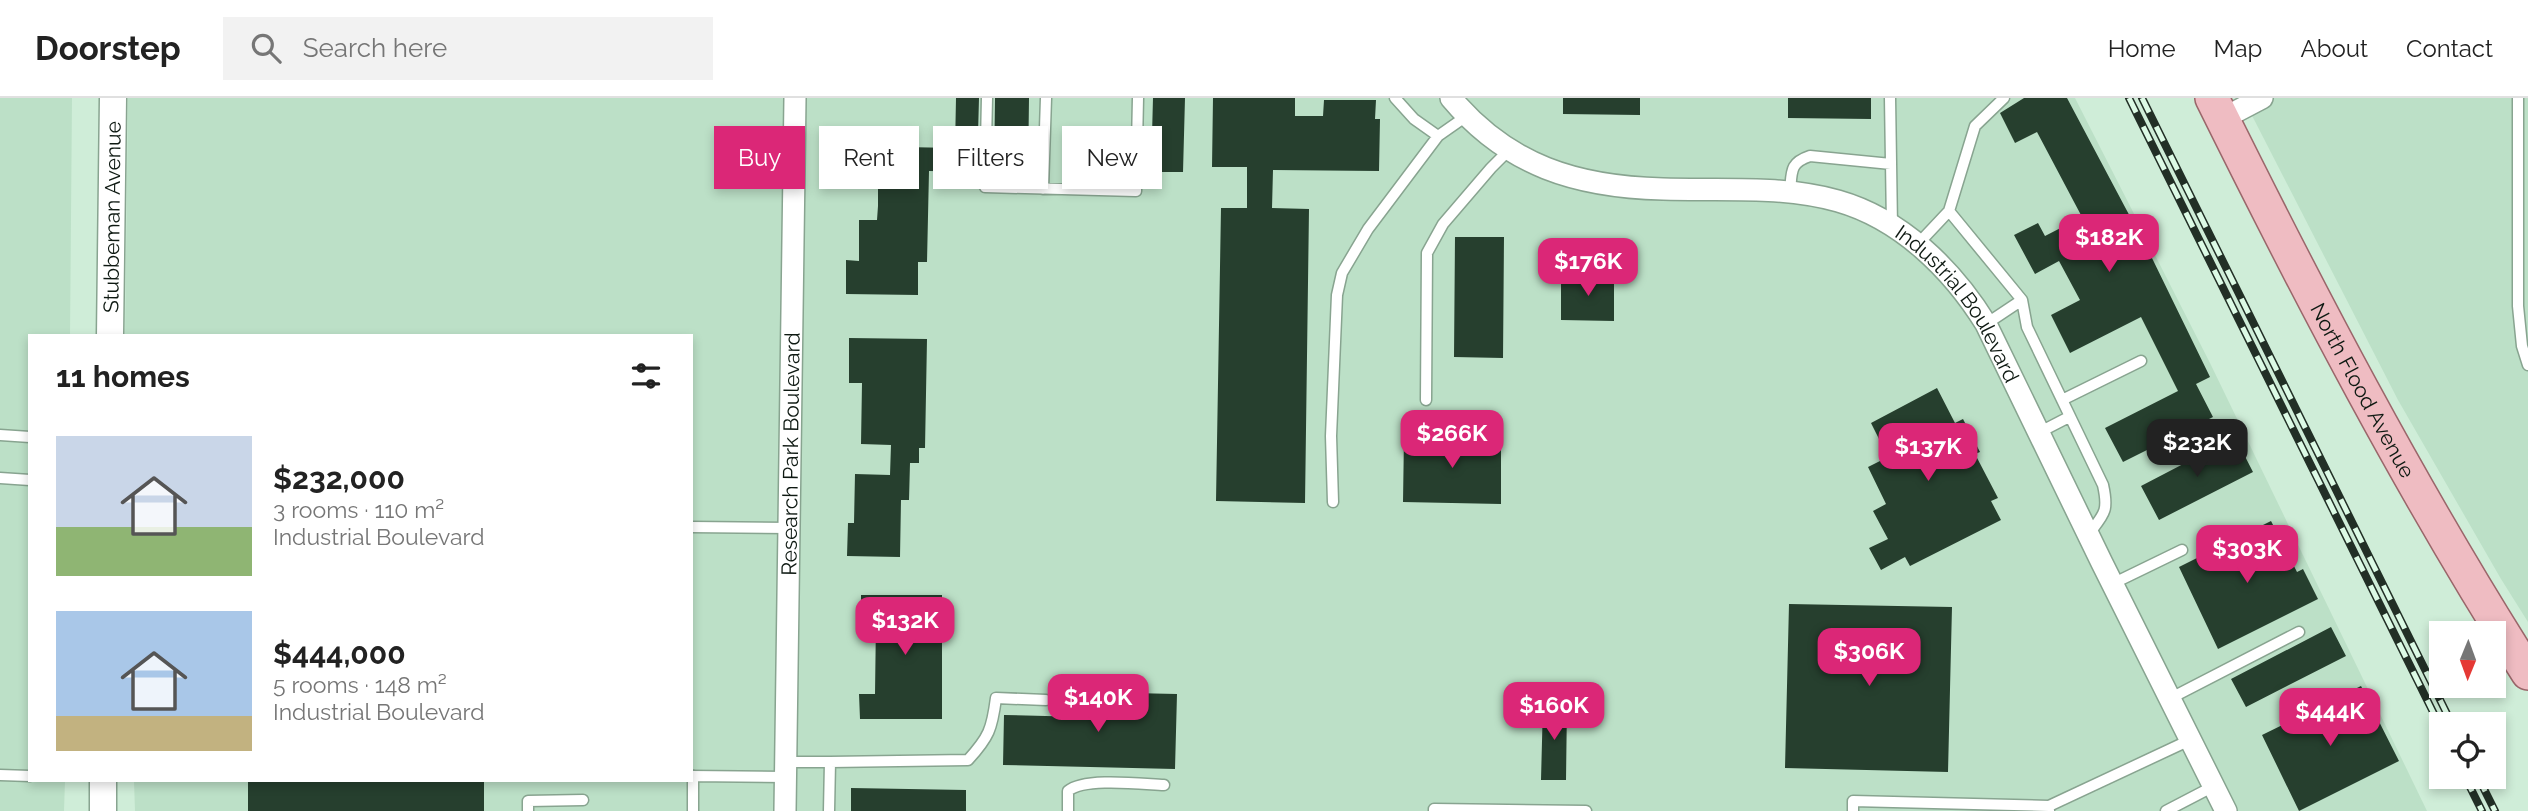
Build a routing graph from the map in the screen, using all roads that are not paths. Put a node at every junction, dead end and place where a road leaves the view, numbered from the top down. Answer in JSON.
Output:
{"nodes":[{"id":1,"x":113,"y":98,"type":"edge"},
{"id":2,"x":794,"y":98,"type":"edge"},
{"id":3,"x":987,"y":98,"type":"edge"},
{"id":4,"x":1046,"y":98,"type":"edge"},
{"id":5,"x":1138,"y":98,"type":"edge"},
{"id":6,"x":1395,"y":98,"type":"edge"},
{"id":7,"x":1451,"y":98,"type":"edge"},
{"id":8,"x":1890,"y":98,"type":"edge"},
{"id":9,"x":2004,"y":98,"type":"edge"},
{"id":10,"x":2262,"y":98,"type":"edge"},
{"id":11,"x":2518,"y":98,"type":"edge"},
{"id":12,"x":2217,"y":108,"type":"edge"},
{"id":13,"x":1468,"y":115,"type":"junction"},
{"id":14,"x":986,"y":126,"type":"edge"},
{"id":15,"x":1045,"y":126,"type":"edge"},
{"id":16,"x":1438,"y":136,"type":"junction"},
{"id":17,"x":1509,"y":150,"type":"junction"},
{"id":18,"x":1891,"y":164,"type":"junction"},
{"id":19,"x":1044,"y":189,"type":"edge"},
{"id":20,"x":1790,"y":192,"type":"junction"},
{"id":21,"x":1949,"y":211,"type":"junction"},
{"id":22,"x":1892,"y":226,"type":"junction"},
{"id":23,"x":1917,"y":245,"type":"junction"},
{"id":24,"x":2022,"y":300,"type":"junction"},
{"id":25,"x":2518,"y":306,"type":"junction"},
{"id":26,"x":2528,"y":319,"type":"edge"},
{"id":27,"x":1986,"y":324,"type":"junction"},
{"id":28,"x":110,"y":334,"type":"edge"},
{"id":29,"x":2141,"y":361,"type":"dead end"},
{"id":30,"x":2528,"y":365,"type":"edge"},
{"id":31,"x":1426,"y":400,"type":"dead end"},
{"id":32,"x":2062,"y":400,"type":"junction"},
{"id":33,"x":2069,"y":417,"type":"junction"},
{"id":34,"x":2040,"y":432,"type":"junction"},
{"id":35,"x":0,"y":435,"type":"edge"},
{"id":36,"x":28,"y":437,"type":"edge"},
{"id":37,"x":0,"y":478,"type":"edge"},
{"id":38,"x":28,"y":480,"type":"edge"},
{"id":39,"x":1333,"y":502,"type":"dead end"},
{"id":40,"x":693,"y":527,"type":"edge"},
{"id":41,"x":789,"y":528,"type":"junction"},
{"id":42,"x":2088,"y":535,"type":"junction"},
{"id":43,"x":2182,"y":550,"type":"dead end"},
{"id":44,"x":2112,"y":583,"type":"junction"},
{"id":45,"x":2299,"y":632,"type":"dead end"},
{"id":46,"x":2528,"y":673,"type":"edge"},
{"id":47,"x":2169,"y":699,"type":"junction"},
{"id":48,"x":1046,"y":700,"type":"dead end"},
{"id":49,"x":2190,"y":740,"type":"junction"},
{"id":50,"x":830,"y":762,"type":"junction"},
{"id":51,"x":785,"y":770,"type":"junction"},
{"id":52,"x":0,"y":775,"type":"edge"},
{"id":53,"x":28,"y":776,"type":"edge"},
{"id":54,"x":693,"y":776,"type":"edge"},
{"id":55,"x":103,"y":782,"type":"edge"},
{"id":56,"x":692,"y":782,"type":"edge"},
{"id":57,"x":1164,"y":785,"type":"dead end"},
{"id":58,"x":2214,"y":786,"type":"junction"},
{"id":59,"x":583,"y":800,"type":"dead end"},
{"id":60,"x":2049,"y":808,"type":"edge"},
{"id":61,"x":103,"y":811,"type":"edge"},
{"id":62,"x":528,"y":811,"type":"edge"},
{"id":63,"x":693,"y":811,"type":"edge"},
{"id":64,"x":785,"y":811,"type":"edge"},
{"id":65,"x":829,"y":811,"type":"edge"},
{"id":66,"x":1068,"y":811,"type":"edge"},
{"id":67,"x":1434,"y":811,"type":"edge"},
{"id":68,"x":1586,"y":811,"type":"edge"},
{"id":69,"x":1853,"y":811,"type":"edge"},
{"id":70,"x":2166,"y":811,"type":"edge"},
{"id":71,"x":2226,"y":811,"type":"edge"}],
"edges":[{"from":1,"to":28,"type":"street","name":"Stubbeman Avenue"},
{"from":2,"to":41,"type":"street","name":"Research Park Boulevard"},
{"from":3,"to":14,"type":"lane"},
{"from":4,"to":15,"type":"lane"},
{"from":5,"to":19,"type":"lane"},
{"from":6,"to":16,"type":"lane"},
{"from":7,"to":13,"type":"street","name":"Industrial Boulevard"},
{"from":8,"to":18,"type":"lane"},
{"from":9,"to":21,"type":"lane"},
{"from":10,"to":12,"type":"street"},
{"from":11,"to":25,"type":"lane"},
{"from":12,"to":46,"type":"main road","name":"North Flood Avenue"},
{"from":13,"to":16,"type":"lane"},
{"from":13,"to":17,"type":"street","name":"Industrial Boulevard"},
{"from":16,"to":39,"type":"lane"},
{"from":17,"to":20,"type":"street","name":"Industrial Boulevard"},
{"from":17,"to":31,"type":"lane"},
{"from":18,"to":20,"type":"lane"},
{"from":18,"to":22,"type":"lane"},
{"from":20,"to":22,"type":"street","name":"Industrial Boulevard"},
{"from":21,"to":23,"type":"lane"},
{"from":21,"to":24,"type":"lane"},
{"from":22,"to":23,"type":"street","name":"Industrial Boulevard"},
{"from":23,"to":27,"type":"street","name":"Industrial Boulevard"},
{"from":24,"to":27,"type":"lane"},
{"from":24,"to":32,"type":"lane"},
{"from":25,"to":26,"type":"lane"},
{"from":25,"to":30,"type":"lane"},
{"from":27,"to":34,"type":"street","name":"Industrial Boulevard"},
{"from":29,"to":32,"type":"lane"},
{"from":32,"to":33,"type":"lane"},
{"from":33,"to":34,"type":"lane"},
{"from":33,"to":42,"type":"lane"},
{"from":34,"to":42,"type":"street","name":"Industrial Boulevard"},
{"from":35,"to":36,"type":"lane"},
{"from":37,"to":38,"type":"lane"},
{"from":40,"to":41,"type":"lane"},
{"from":41,"to":51,"type":"street","name":"Research Park Boulevard"},
{"from":42,"to":44,"type":"street","name":"Industrial Boulevard"},
{"from":43,"to":44,"type":"lane"},
{"from":44,"to":47,"type":"street","name":"Industrial Boulevard"},
{"from":45,"to":47,"type":"lane"},
{"from":47,"to":49,"type":"street","name":"Industrial Boulevard"},
{"from":48,"to":50,"type":"lane"},
{"from":49,"to":58,"type":"street","name":"Industrial Boulevard"},
{"from":49,"to":60,"type":"lane"},
{"from":50,"to":51,"type":"lane"},
{"from":50,"to":65,"type":"lane"},
{"from":51,"to":54,"type":"lane"},
{"from":51,"to":64,"type":"street","name":"Research Park Boulevard"},
{"from":52,"to":53,"type":"lane"},
{"from":55,"to":61,"type":"street"},
{"from":56,"to":63,"type":"lane"},
{"from":57,"to":66,"type":"lane"},
{"from":58,"to":70,"type":"lane"},
{"from":58,"to":71,"type":"street","name":"Industrial Boulevard"},
{"from":59,"to":62,"type":"lane"},
{"from":60,"to":69,"type":"lane"},
{"from":67,"to":68,"type":"lane"}]}
